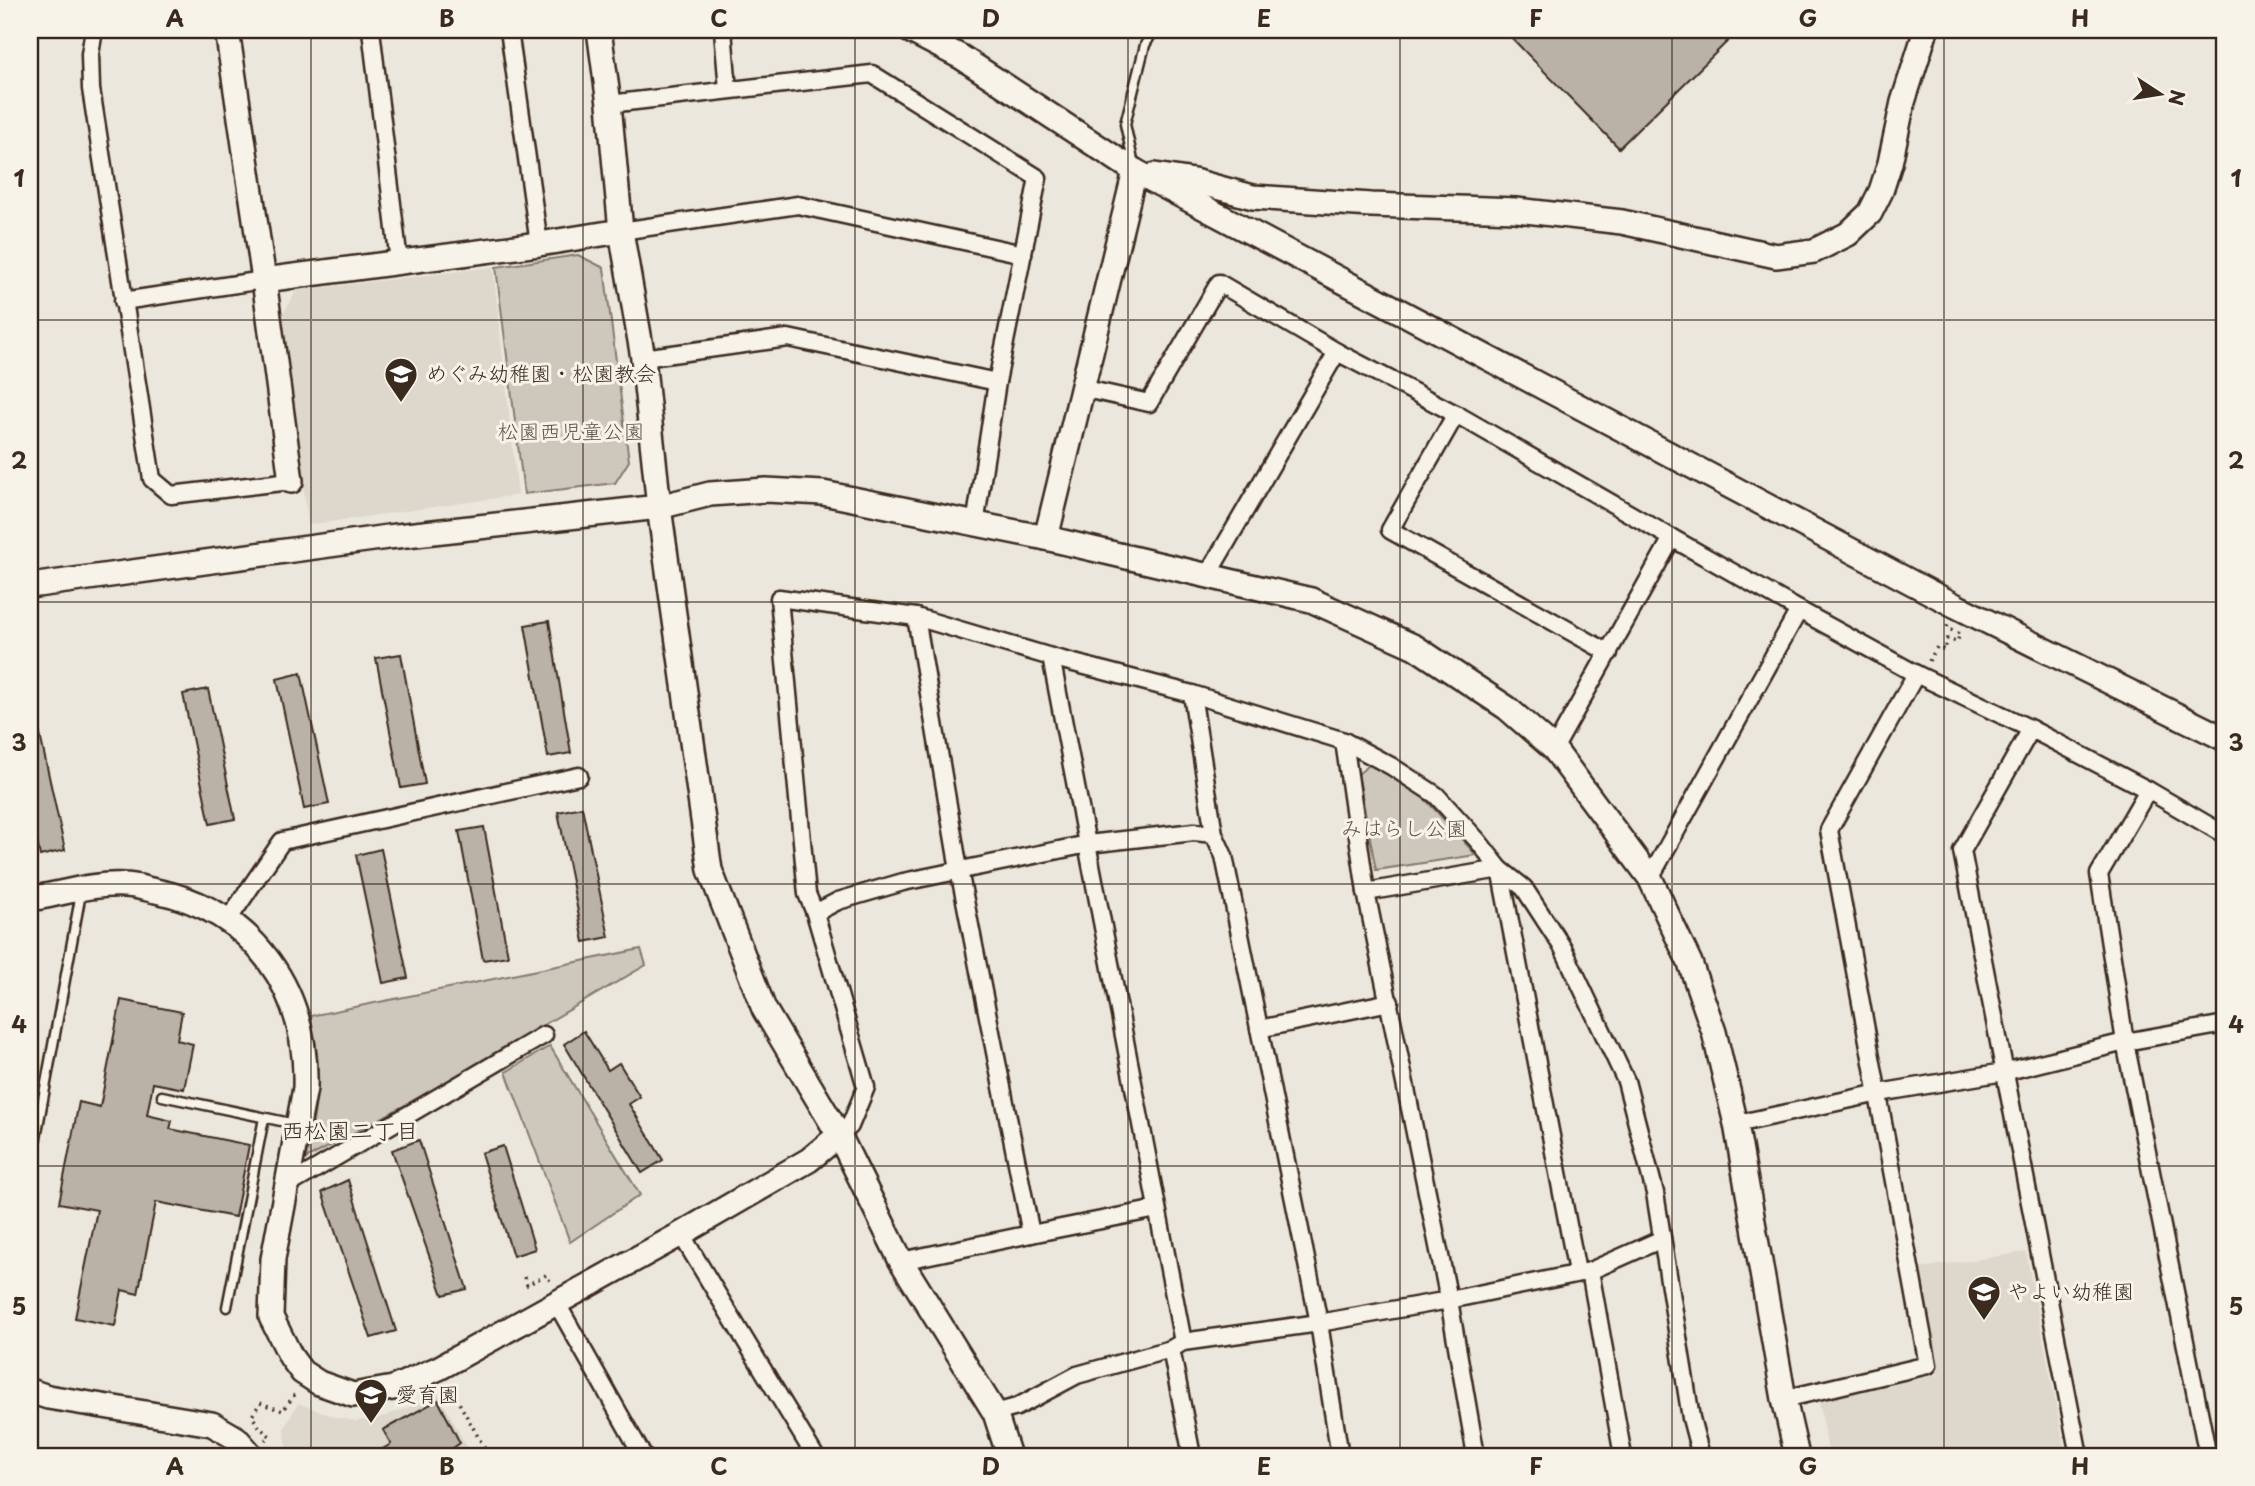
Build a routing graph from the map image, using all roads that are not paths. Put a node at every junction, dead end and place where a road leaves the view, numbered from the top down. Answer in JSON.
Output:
{"nodes":[{"id":1,"x":94,"y":30,"type":"edge"},
{"id":2,"x":227,"y":30,"type":"edge"},
{"id":3,"x":371,"y":30,"type":"edge"},
{"id":4,"x":509,"y":30,"type":"edge"},
{"id":5,"x":599,"y":30,"type":"edge"},
{"id":6,"x":723,"y":30,"type":"edge"},
{"id":7,"x":909,"y":30,"type":"edge"},
{"id":8,"x":1154,"y":30,"type":"edge"},
{"id":9,"x":1926,"y":30,"type":"edge"},
{"id":10,"x":728,"y":90,"type":"junction"},
{"id":11,"x":609,"y":104,"type":"junction"},
{"id":12,"x":1135,"y":171,"type":"junction"},
{"id":13,"x":621,"y":231,"type":"junction"},
{"id":14,"x":539,"y":244,"type":"junction"},
{"id":15,"x":1023,"y":254,"type":"junction"},
{"id":16,"x":399,"y":262,"type":"junction"},
{"id":17,"x":264,"y":280,"type":"junction"},
{"id":18,"x":123,"y":301,"type":"junction"},
{"id":19,"x":1337,"y":352,"type":"junction"},
{"id":20,"x":643,"y":358,"type":"junction"},
{"id":21,"x":997,"y":382,"type":"junction"},
{"id":22,"x":1081,"y":388,"type":"junction"},
{"id":23,"x":1455,"y":414,"type":"junction"},
{"id":24,"x":291,"y":481,"type":"joint"},
{"id":25,"x":659,"y":507,"type":"junction"},
{"id":26,"x":975,"y":524,"type":"junction"},
{"id":27,"x":1046,"y":538,"type":"junction"},
{"id":28,"x":1672,"y":538,"type":"junction"},
{"id":29,"x":1207,"y":576,"type":"junction"},
{"id":30,"x":30,"y":586,"type":"edge"},
{"id":31,"x":1799,"y":610,"type":"junction"},
{"id":32,"x":916,"y":617,"type":"junction"},
{"id":33,"x":1609,"y":653,"type":"junction"},
{"id":34,"x":1051,"y":657,"type":"junction"},
{"id":35,"x":1916,"y":674,"type":"junction"},
{"id":36,"x":1192,"y":694,"type":"junction"},
{"id":37,"x":2031,"y":729,"type":"junction"},
{"id":38,"x":2225,"y":740,"type":"edge"},
{"id":39,"x":1344,"y":741,"type":"junction"},
{"id":40,"x":1554,"y":749,"type":"junction"},
{"id":41,"x":579,"y":776,"type":"dead end"},
{"id":42,"x":2148,"y":790,"type":"junction"},
{"id":43,"x":1214,"y":834,"type":"junction"},
{"id":44,"x":2225,"y":835,"type":"edge"},
{"id":45,"x":1088,"y":844,"type":"junction"},
{"id":46,"x":1500,"y":869,"type":"junction"},
{"id":47,"x":959,"y":870,"type":"junction"},
{"id":48,"x":1650,"y":878,"type":"junction"},
{"id":49,"x":81,"y":890,"type":"junction"},
{"id":50,"x":1366,"y":892,"type":"junction"},
{"id":51,"x":30,"y":900,"type":"edge"},
{"id":52,"x":815,"y":913,"type":"junction"},
{"id":53,"x":228,"y":920,"type":"junction"},
{"id":54,"x":1390,"y":1002,"type":"junction"},
{"id":55,"x":2225,"y":1024,"type":"edge"},
{"id":56,"x":1259,"y":1028,"type":"junction"},
{"id":57,"x":544,"y":1035,"type":"dead end"},
{"id":58,"x":2125,"y":1042,"type":"junction"},
{"id":59,"x":2004,"y":1072,"type":"junction"},
{"id":60,"x":1879,"y":1093,"type":"junction"},
{"id":61,"x":162,"y":1096,"type":"dead end"},
{"id":62,"x":264,"y":1118,"type":"junction"},
{"id":63,"x":1736,"y":1124,"type":"junction"},
{"id":64,"x":298,"y":1125,"type":"junction"},
{"id":65,"x":839,"y":1135,"type":"junction"},
{"id":66,"x":30,"y":1170,"type":"edge"},
{"id":67,"x":285,"y":1187,"type":"junction"},
{"id":68,"x":1157,"y":1209,"type":"junction"},
{"id":69,"x":681,"y":1234,"type":"junction"},
{"id":70,"x":1031,"y":1234,"type":"junction"},
{"id":71,"x":1662,"y":1239,"type":"junction"},
{"id":72,"x":901,"y":1261,"type":"junction"},
{"id":73,"x":1583,"y":1271,"type":"junction"},
{"id":74,"x":1448,"y":1300,"type":"junction"},
{"id":75,"x":557,"y":1304,"type":"junction"},
{"id":76,"x":227,"y":1307,"type":"dead end"},
{"id":77,"x":1319,"y":1323,"type":"junction"},
{"id":78,"x":1177,"y":1346,"type":"junction"},
{"id":79,"x":30,"y":1391,"type":"edge"},
{"id":80,"x":1784,"y":1399,"type":"junction"},
{"id":81,"x":995,"y":1413,"type":"junction"},
{"id":82,"x":251,"y":1454,"type":"edge"},
{"id":83,"x":643,"y":1456,"type":"edge"},
{"id":84,"x":815,"y":1456,"type":"edge"},
{"id":85,"x":1009,"y":1456,"type":"edge"},
{"id":86,"x":1192,"y":1456,"type":"edge"},
{"id":87,"x":1339,"y":1456,"type":"edge"},
{"id":88,"x":1476,"y":1456,"type":"edge"},
{"id":89,"x":1623,"y":1456,"type":"edge"},
{"id":90,"x":1701,"y":1456,"type":"edge"},
{"id":91,"x":1797,"y":1456,"type":"edge"},
{"id":92,"x":2079,"y":1456,"type":"edge"},
{"id":93,"x":2208,"y":1456,"type":"edge"}],
"edges":[{"from":1,"to":18,"type":"street"},
{"from":2,"to":17,"type":"street"},
{"from":3,"to":16,"type":"street"},
{"from":4,"to":14,"type":"street"},
{"from":5,"to":11,"type":"street"},
{"from":6,"to":10,"type":"street"},
{"from":7,"to":12,"type":"street"},
{"from":8,"to":12,"type":"lane"},
{"from":9,"to":12,"type":"street"},
{"from":10,"to":11,"type":"street"},
{"from":10,"to":15,"type":"street"},
{"from":11,"to":13,"type":"street"},
{"from":12,"to":22,"type":"street"},
{"from":12,"to":38,"type":"street"},
{"from":13,"to":14,"type":"street"},
{"from":13,"to":15,"type":"street"},
{"from":13,"to":20,"type":"street"},
{"from":14,"to":16,"type":"street"},
{"from":15,"to":21,"type":"street"},
{"from":16,"to":17,"type":"street"},
{"from":17,"to":18,"type":"street"},
{"from":17,"to":24,"type":"street"},
{"from":18,"to":24,"type":"street"},
{"from":19,"to":22,"type":"street"},
{"from":19,"to":23,"type":"street"},
{"from":19,"to":29,"type":"street"},
{"from":20,"to":21,"type":"street"},
{"from":20,"to":25,"type":"street"},
{"from":21,"to":26,"type":"street"},
{"from":22,"to":27,"type":"street"},
{"from":23,"to":28,"type":"street"},
{"from":23,"to":33,"type":"street"},
{"from":25,"to":26,"type":"street"},
{"from":25,"to":30,"type":"street"},
{"from":25,"to":65,"type":"street"},
{"from":26,"to":27,"type":"street"},
{"from":27,"to":29,"type":"street"},
{"from":28,"to":31,"type":"street"},
{"from":28,"to":33,"type":"street"},
{"from":29,"to":40,"type":"street"},
{"from":31,"to":35,"type":"street"},
{"from":31,"to":48,"type":"street"},
{"from":32,"to":34,"type":"street"},
{"from":32,"to":47,"type":"street"},
{"from":32,"to":52,"type":"street"},
{"from":33,"to":40,"type":"street"},
{"from":34,"to":36,"type":"street"},
{"from":34,"to":45,"type":"street"},
{"from":35,"to":37,"type":"street"},
{"from":35,"to":60,"type":"street"},
{"from":36,"to":39,"type":"street"},
{"from":36,"to":43,"type":"street"},
{"from":37,"to":42,"type":"street"},
{"from":37,"to":59,"type":"street"},
{"from":39,"to":46,"type":"street"},
{"from":39,"to":50,"type":"street"},
{"from":40,"to":48,"type":"street"},
{"from":41,"to":53,"type":"street"},
{"from":42,"to":44,"type":"street"},
{"from":42,"to":58,"type":"street"},
{"from":43,"to":45,"type":"street"},
{"from":43,"to":56,"type":"street"},
{"from":45,"to":47,"type":"street"},
{"from":45,"to":68,"type":"street"},
{"from":46,"to":50,"type":"street"},
{"from":46,"to":71,"type":"street"},
{"from":46,"to":73,"type":"street"},
{"from":47,"to":52,"type":"street"},
{"from":47,"to":70,"type":"street"},
{"from":48,"to":63,"type":"street"},
{"from":49,"to":51,"type":"street"},
{"from":49,"to":53,"type":"street"},
{"from":49,"to":66,"type":"lane"},
{"from":50,"to":54,"type":"street"},
{"from":52,"to":65,"type":"street"},
{"from":53,"to":64,"type":"street"},
{"from":54,"to":56,"type":"street"},
{"from":54,"to":74,"type":"street"},
{"from":55,"to":58,"type":"street"},
{"from":56,"to":77,"type":"street"},
{"from":57,"to":67,"type":"street"},
{"from":58,"to":59,"type":"street"},
{"from":58,"to":93,"type":"street"},
{"from":59,"to":60,"type":"street"},
{"from":59,"to":92,"type":"street"},
{"from":60,"to":63,"type":"street"},
{"from":60,"to":80,"type":"street"},
{"from":61,"to":62,"type":"lane"},
{"from":62,"to":64,"type":"lane"},
{"from":62,"to":76,"type":"lane"},
{"from":63,"to":80,"type":"street"},
{"from":64,"to":67,"type":"street"},
{"from":65,"to":69,"type":"street"},
{"from":65,"to":72,"type":"street"},
{"from":67,"to":75,"type":"street"},
{"from":68,"to":70,"type":"street"},
{"from":68,"to":78,"type":"street"},
{"from":69,"to":75,"type":"street"},
{"from":69,"to":84,"type":"street"},
{"from":70,"to":72,"type":"street"},
{"from":71,"to":73,"type":"street"},
{"from":71,"to":90,"type":"street"},
{"from":72,"to":81,"type":"street"},
{"from":73,"to":74,"type":"street"},
{"from":73,"to":89,"type":"street"},
{"from":74,"to":77,"type":"street"},
{"from":74,"to":88,"type":"street"},
{"from":75,"to":83,"type":"street"},
{"from":77,"to":78,"type":"street"},
{"from":77,"to":87,"type":"street"},
{"from":78,"to":81,"type":"street"},
{"from":78,"to":86,"type":"street"},
{"from":79,"to":82,"type":"street"},
{"from":80,"to":91,"type":"street"},
{"from":81,"to":85,"type":"street"}]}
